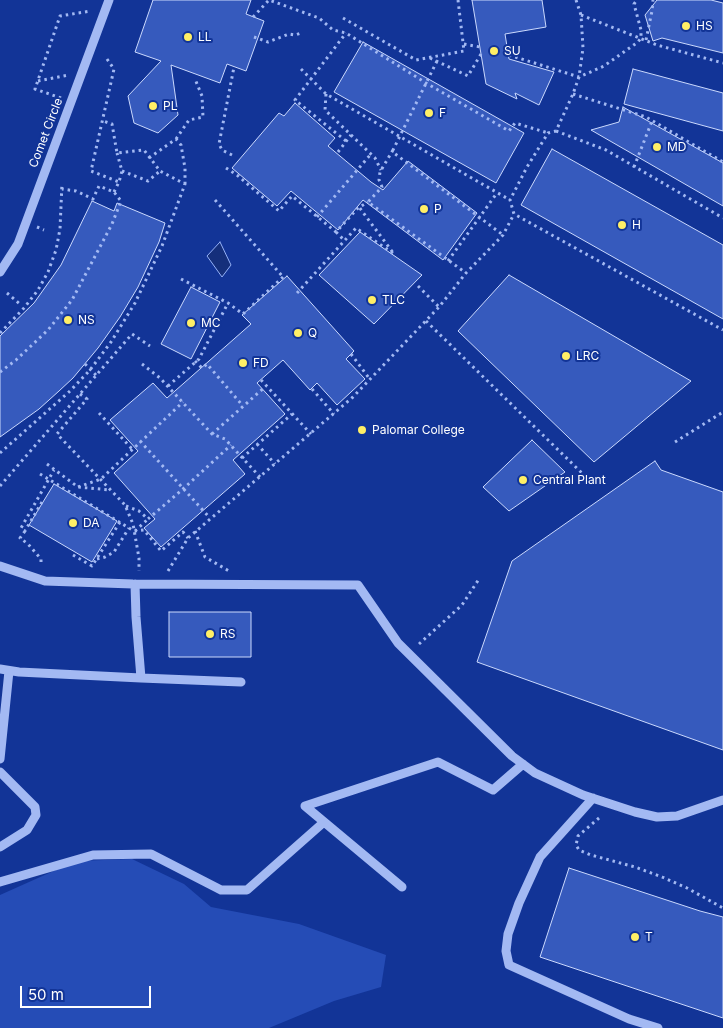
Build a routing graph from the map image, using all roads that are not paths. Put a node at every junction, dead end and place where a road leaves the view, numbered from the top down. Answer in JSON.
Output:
{"nodes":[{"id":1,"x":109,"y":0,"type":"edge"},
{"id":2,"x":0,"y":272,"type":"edge"},
{"id":3,"x":0,"y":566,"type":"edge"},
{"id":4,"x":135,"y":584,"type":"junction"},
{"id":5,"x":4,"y":670,"type":"edge"},
{"id":6,"x":141,"y":678,"type":"junction"},
{"id":7,"x":241,"y":682,"type":"dead end"},
{"id":8,"x":0,"y":759,"type":"edge"},
{"id":9,"x":523,"y":764,"type":"junction"},
{"id":10,"x":0,"y":772,"type":"edge"},
{"id":11,"x":594,"y":798,"type":"junction"},
{"id":12,"x":723,"y":800,"type":"edge"},
{"id":13,"x":324,"y":822,"type":"junction"},
{"id":14,"x":0,"y":846,"type":"edge"},
{"id":15,"x":0,"y":882,"type":"edge"},
{"id":16,"x":402,"y":887,"type":"dead end"},
{"id":17,"x":658,"y":1028,"type":"edge"}],
"edges":[{"from":1,"to":2,"type":"street","name":"Comet Circle"},
{"from":3,"to":4,"type":"street"},
{"from":4,"to":6,"type":"street"},
{"from":4,"to":9,"type":"street"},
{"from":5,"to":6,"type":"street"},
{"from":5,"to":8,"type":"street"},
{"from":6,"to":7,"type":"street"},
{"from":9,"to":11,"type":"street"},
{"from":9,"to":13,"type":"street"},
{"from":10,"to":14,"type":"street"},
{"from":11,"to":12,"type":"street"},
{"from":11,"to":17,"type":"street"},
{"from":13,"to":15,"type":"street"},
{"from":13,"to":16,"type":"street"}]}
